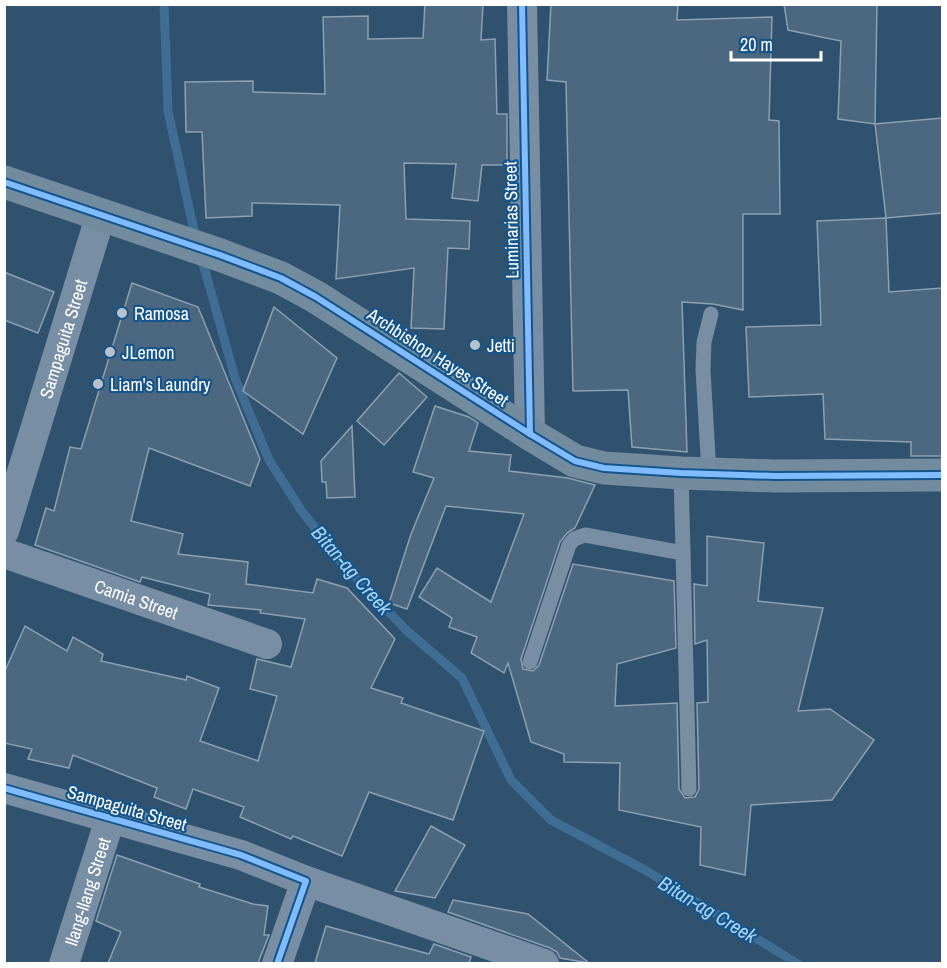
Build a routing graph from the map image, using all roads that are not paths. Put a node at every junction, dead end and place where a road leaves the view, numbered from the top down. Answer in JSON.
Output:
{"nodes":[{"id":1,"x":522,"y":4,"type":"edge"},
{"id":2,"x":4,"y":182,"type":"edge"},
{"id":3,"x":101,"y":214,"type":"junction"},
{"id":4,"x":711,"y":314,"type":"dead end"},
{"id":5,"x":530,"y":434,"type":"junction"},
{"id":6,"x":695,"y":473,"type":"junction"},
{"id":7,"x":942,"y":475,"type":"edge"},
{"id":8,"x":4,"y":531,"type":"edge"},
{"id":9,"x":4,"y":553,"type":"edge"},
{"id":10,"x":683,"y":553,"type":"junction"},
{"id":11,"x":267,"y":644,"type":"dead end"},
{"id":12,"x":530,"y":662,"type":"dead end"},
{"id":13,"x":4,"y":788,"type":"edge"},
{"id":14,"x":689,"y":789,"type":"dead end"},
{"id":15,"x":110,"y":819,"type":"junction"},
{"id":16,"x":306,"y":881,"type":"junction"},
{"id":17,"x":64,"y":963,"type":"edge"},
{"id":18,"x":277,"y":963,"type":"edge"},
{"id":19,"x":544,"y":963,"type":"edge"}],
"edges":[{"from":1,"to":5,"type":"street","name":"Luminarias Street"},
{"from":2,"to":3,"type":"street","name":"Archbishop Hayes Street"},
{"from":3,"to":5,"type":"street","name":"Archbishop Hayes Street"},
{"from":3,"to":8,"type":"street","name":"Sampaguita Street"},
{"from":4,"to":6,"type":"lane"},
{"from":5,"to":6,"type":"street","name":"Archbishop Hayes Street"},
{"from":6,"to":7,"type":"street","name":"Archbishop Hayes Street"},
{"from":6,"to":10,"type":"lane"},
{"from":9,"to":11,"type":"street","name":"Camia Street"},
{"from":10,"to":12,"type":"lane"},
{"from":10,"to":14,"type":"lane"},
{"from":13,"to":15,"type":"street","name":"Sampaguita Street"},
{"from":15,"to":16,"type":"street","name":"Sampaguita Street"},
{"from":15,"to":17,"type":"street","name":"Ilang-Ilang Street"},
{"from":16,"to":18,"type":"street"},
{"from":16,"to":19,"type":"street","name":"Sampaguita Street"}]}
